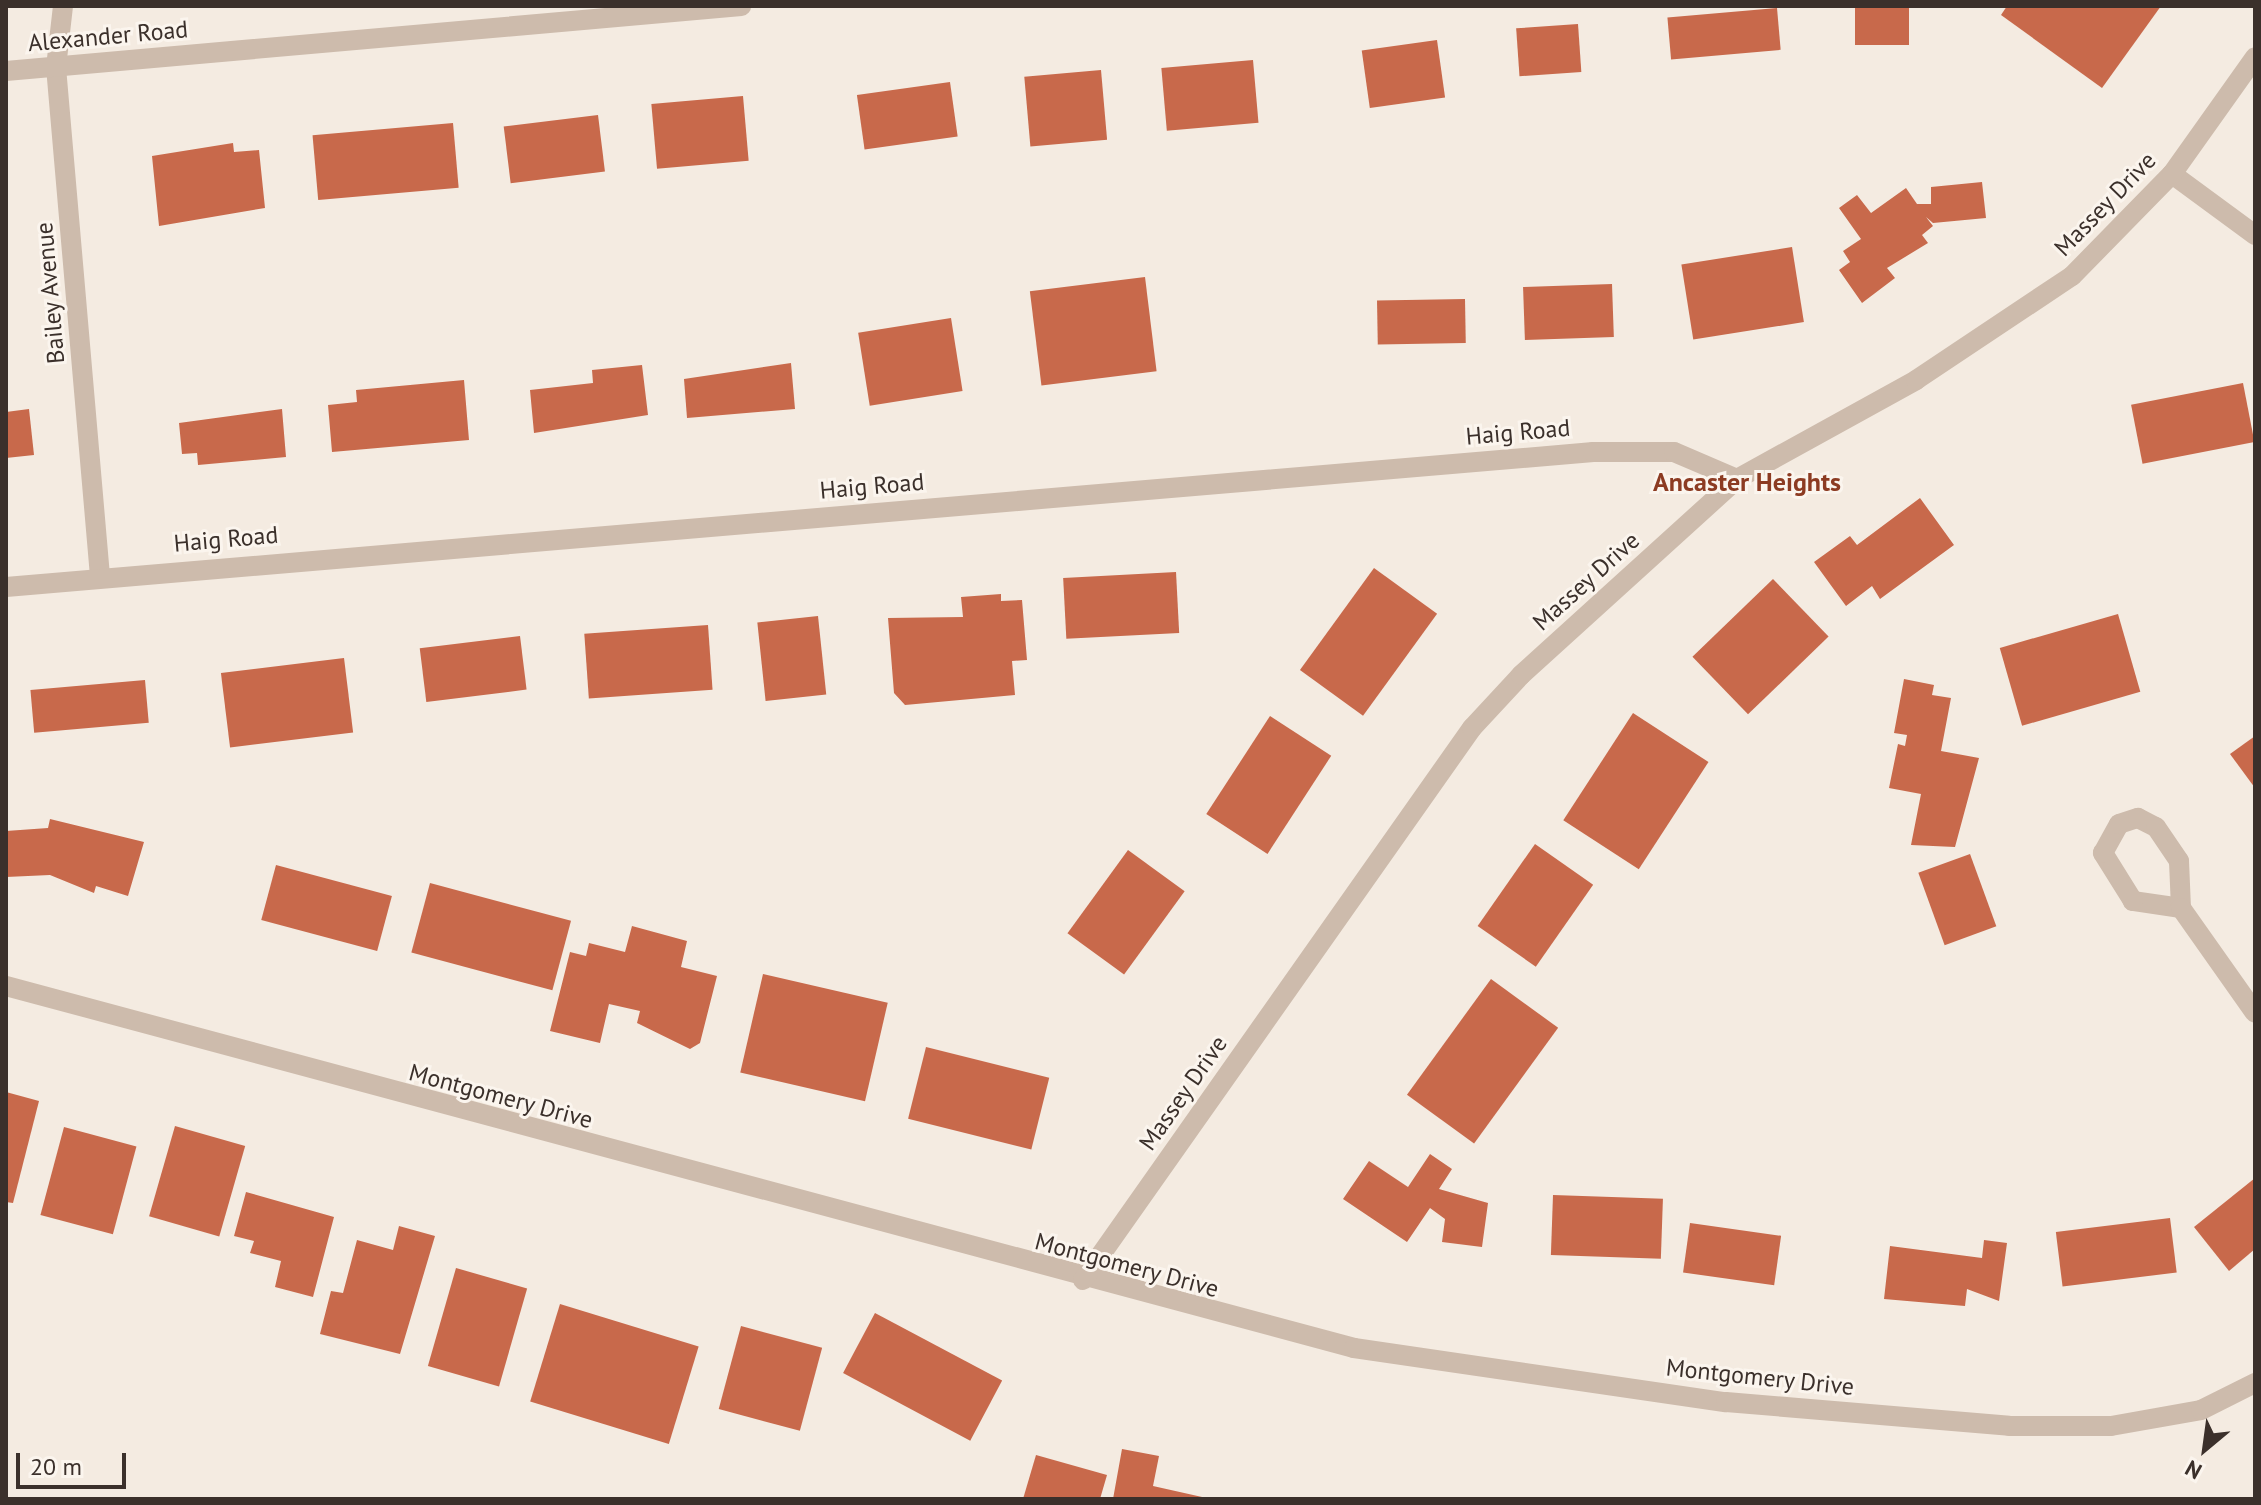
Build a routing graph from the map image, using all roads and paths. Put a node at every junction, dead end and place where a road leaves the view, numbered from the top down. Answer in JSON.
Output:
{"nodes":[{"id":1,"x":63,"y":6,"type":"edge"},
{"id":2,"x":741,"y":6,"type":"edge"},
{"id":3,"x":2255,"y":57,"type":"edge"},
{"id":4,"x":56,"y":67,"type":"junction"},
{"id":5,"x":6,"y":71,"type":"edge"},
{"id":6,"x":2172,"y":174,"type":"junction"},
{"id":7,"x":2255,"y":235,"type":"edge"},
{"id":8,"x":1737,"y":479,"type":"junction"},
{"id":9,"x":100,"y":576,"type":"junction"},
{"id":10,"x":6,"y":587,"type":"edge"},
{"id":11,"x":2181,"y":908,"type":"junction"},
{"id":12,"x":6,"y":986,"type":"edge"},
{"id":13,"x":2255,"y":1013,"type":"edge"},
{"id":14,"x":1083,"y":1280,"type":"junction"},
{"id":15,"x":2255,"y":1383,"type":"edge"}],
"edges":[{"from":1,"to":4,"type":"street","name":"Bailey Avenue"},
{"from":2,"to":4,"type":"street","name":"Alexander Road"},
{"from":3,"to":6,"type":"street","name":"Massey Drive"},
{"from":4,"to":5,"type":"street","name":"Alexander Road"},
{"from":4,"to":9,"type":"street","name":"Bailey Avenue"},
{"from":6,"to":7,"type":"street"},
{"from":6,"to":8,"type":"street","name":"Massey Drive"},
{"from":8,"to":9,"type":"street","name":"Haig Road"},
{"from":8,"to":14,"type":"street","name":"Massey Drive"},
{"from":9,"to":10,"type":"street","name":"Haig Road"},
{"from":11,"to":11,"type":"street"},
{"from":11,"to":13,"type":"street"},
{"from":12,"to":14,"type":"street","name":"Montgomery Drive"},
{"from":14,"to":15,"type":"street","name":"Montgomery Drive"}]}
